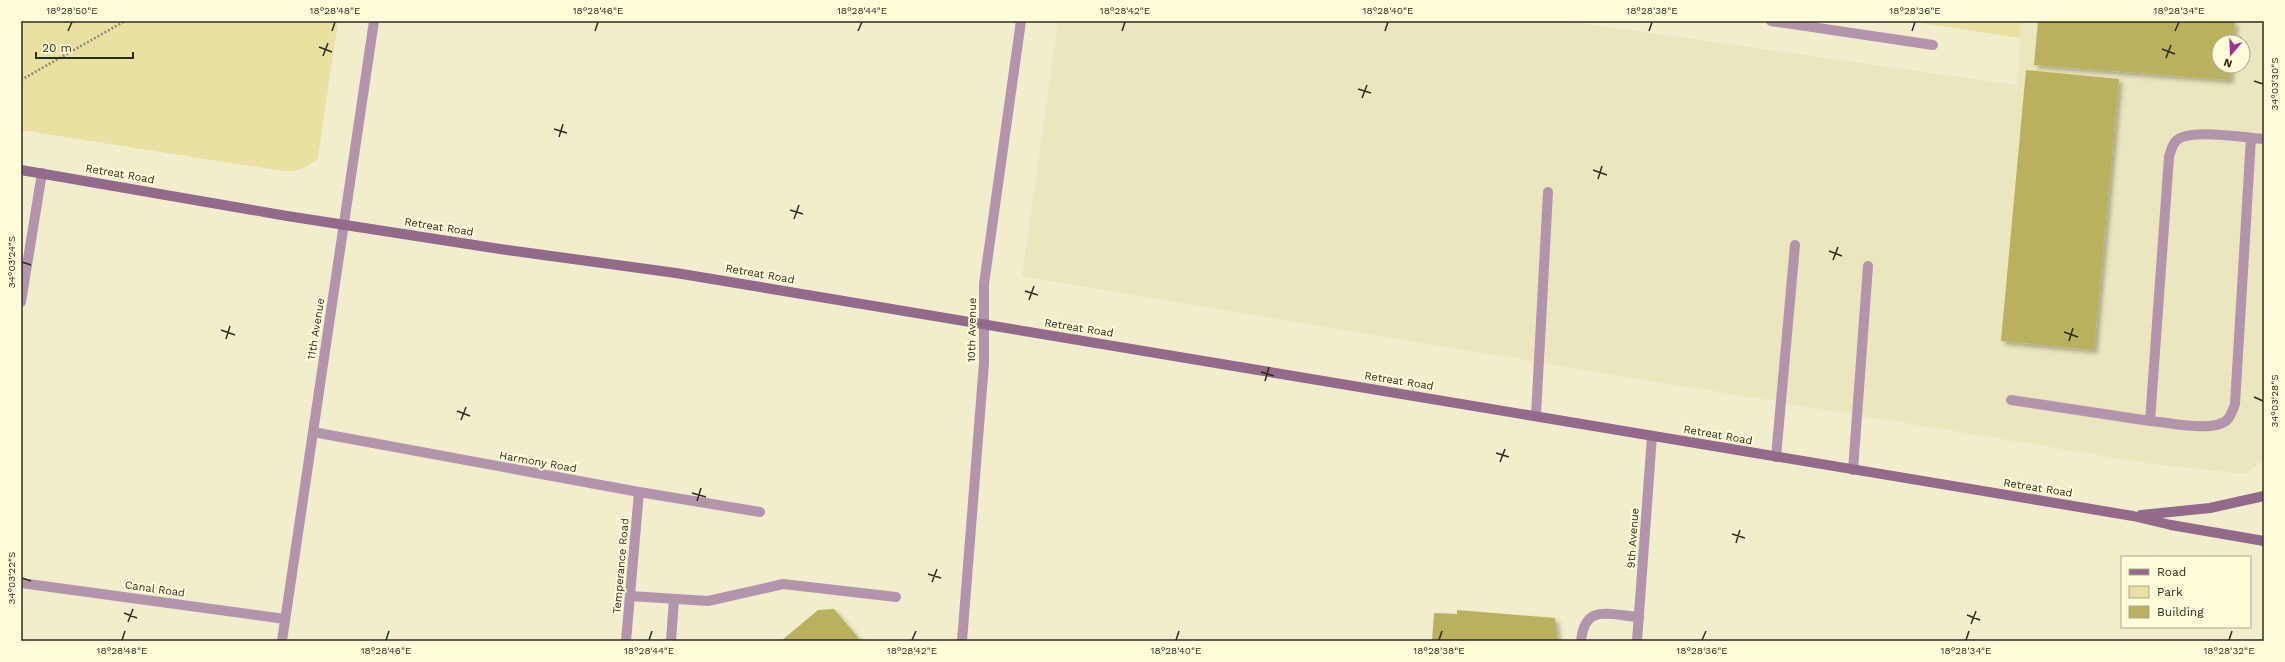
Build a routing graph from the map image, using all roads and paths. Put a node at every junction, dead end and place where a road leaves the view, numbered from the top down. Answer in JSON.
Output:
{"nodes":[{"id":1,"x":125,"y":21,"type":"edge"},
{"id":2,"x":374,"y":21,"type":"edge"},
{"id":3,"x":1021,"y":21,"type":"edge"},
{"id":4,"x":1771,"y":21,"type":"edge"},
{"id":5,"x":1933,"y":45,"type":"dead end"},
{"id":6,"x":21,"y":80,"type":"edge"},
{"id":7,"x":2251,"y":138,"type":"junction"},
{"id":8,"x":2264,"y":139,"type":"edge"},
{"id":9,"x":21,"y":170,"type":"edge"},
{"id":10,"x":42,"y":173,"type":"junction"},
{"id":11,"x":1548,"y":192,"type":"dead end"},
{"id":12,"x":344,"y":225,"type":"junction"},
{"id":13,"x":1795,"y":245,"type":"dead end"},
{"id":14,"x":1868,"y":266,"type":"dead end"},
{"id":15,"x":21,"y":302,"type":"edge"},
{"id":16,"x":984,"y":324,"type":"junction"},
{"id":17,"x":2011,"y":400,"type":"dead end"},
{"id":18,"x":1536,"y":415,"type":"junction"},
{"id":19,"x":2150,"y":421,"type":"junction"},
{"id":20,"x":313,"y":432,"type":"junction"},
{"id":21,"x":1652,"y":436,"type":"junction"},
{"id":22,"x":1776,"y":457,"type":"junction"},
{"id":23,"x":1853,"y":470,"type":"junction"},
{"id":24,"x":639,"y":492,"type":"junction"},
{"id":25,"x":2264,"y":496,"type":"edge"},
{"id":26,"x":760,"y":512,"type":"dead end"},
{"id":27,"x":2133,"y":516,"type":"junction"},
{"id":28,"x":2264,"y":541,"type":"edge"},
{"id":29,"x":21,"y":583,"type":"edge"},
{"id":30,"x":630,"y":596,"type":"junction"},
{"id":31,"x":896,"y":597,"type":"dead end"},
{"id":32,"x":674,"y":599,"type":"junction"},
{"id":33,"x":1639,"y":617,"type":"junction"},
{"id":34,"x":285,"y":619,"type":"junction"},
{"id":35,"x":282,"y":641,"type":"edge"},
{"id":36,"x":626,"y":641,"type":"edge"},
{"id":37,"x":671,"y":641,"type":"edge"},
{"id":38,"x":962,"y":641,"type":"edge"},
{"id":39,"x":1581,"y":641,"type":"edge"},
{"id":40,"x":1637,"y":641,"type":"edge"}],
"edges":[{"from":1,"to":6,"type":"path"},
{"from":2,"to":12,"type":"street","name":"11th Avenue"},
{"from":3,"to":16,"type":"street","name":"10th Avenue"},
{"from":4,"to":5,"type":"street"},
{"from":7,"to":8,"type":"street"},
{"from":7,"to":19,"type":"street"},
{"from":7,"to":19,"type":"street"},
{"from":9,"to":10,"type":"main road","name":"Retreat Road"},
{"from":10,"to":12,"type":"main road","name":"Retreat Road"},
{"from":10,"to":15,"type":"street"},
{"from":11,"to":18,"type":"street"},
{"from":12,"to":16,"type":"main road","name":"Retreat Road"},
{"from":12,"to":20,"type":"street","name":"11th Avenue"},
{"from":13,"to":22,"type":"street"},
{"from":14,"to":23,"type":"street"},
{"from":16,"to":18,"type":"main road","name":"Retreat Road"},
{"from":16,"to":38,"type":"street","name":"10th Avenue"},
{"from":17,"to":19,"type":"street"},
{"from":18,"to":21,"type":"main road","name":"Retreat Road"},
{"from":20,"to":24,"type":"street","name":"Harmony Road"},
{"from":20,"to":34,"type":"street","name":"11th Avenue"},
{"from":21,"to":22,"type":"main road","name":"Retreat Road"},
{"from":21,"to":33,"type":"street","name":"9th Avenue"},
{"from":22,"to":23,"type":"main road","name":"Retreat Road"},
{"from":23,"to":27,"type":"main road","name":"Retreat Road"},
{"from":24,"to":26,"type":"street","name":"Harmony Road"},
{"from":24,"to":30,"type":"street","name":"Temperance Road"},
{"from":25,"to":27,"type":"main road","name":"Retreat Road"},
{"from":27,"to":28,"type":"main road","name":"Retreat Road"},
{"from":29,"to":34,"type":"street","name":"Canal Road"},
{"from":30,"to":32,"type":"street"},
{"from":30,"to":36,"type":"street","name":"Temperance Road"},
{"from":31,"to":32,"type":"street"},
{"from":32,"to":37,"type":"street"},
{"from":33,"to":39,"type":"street"},
{"from":33,"to":40,"type":"street","name":"9th Avenue"},
{"from":34,"to":35,"type":"street","name":"11th Avenue"}]}
